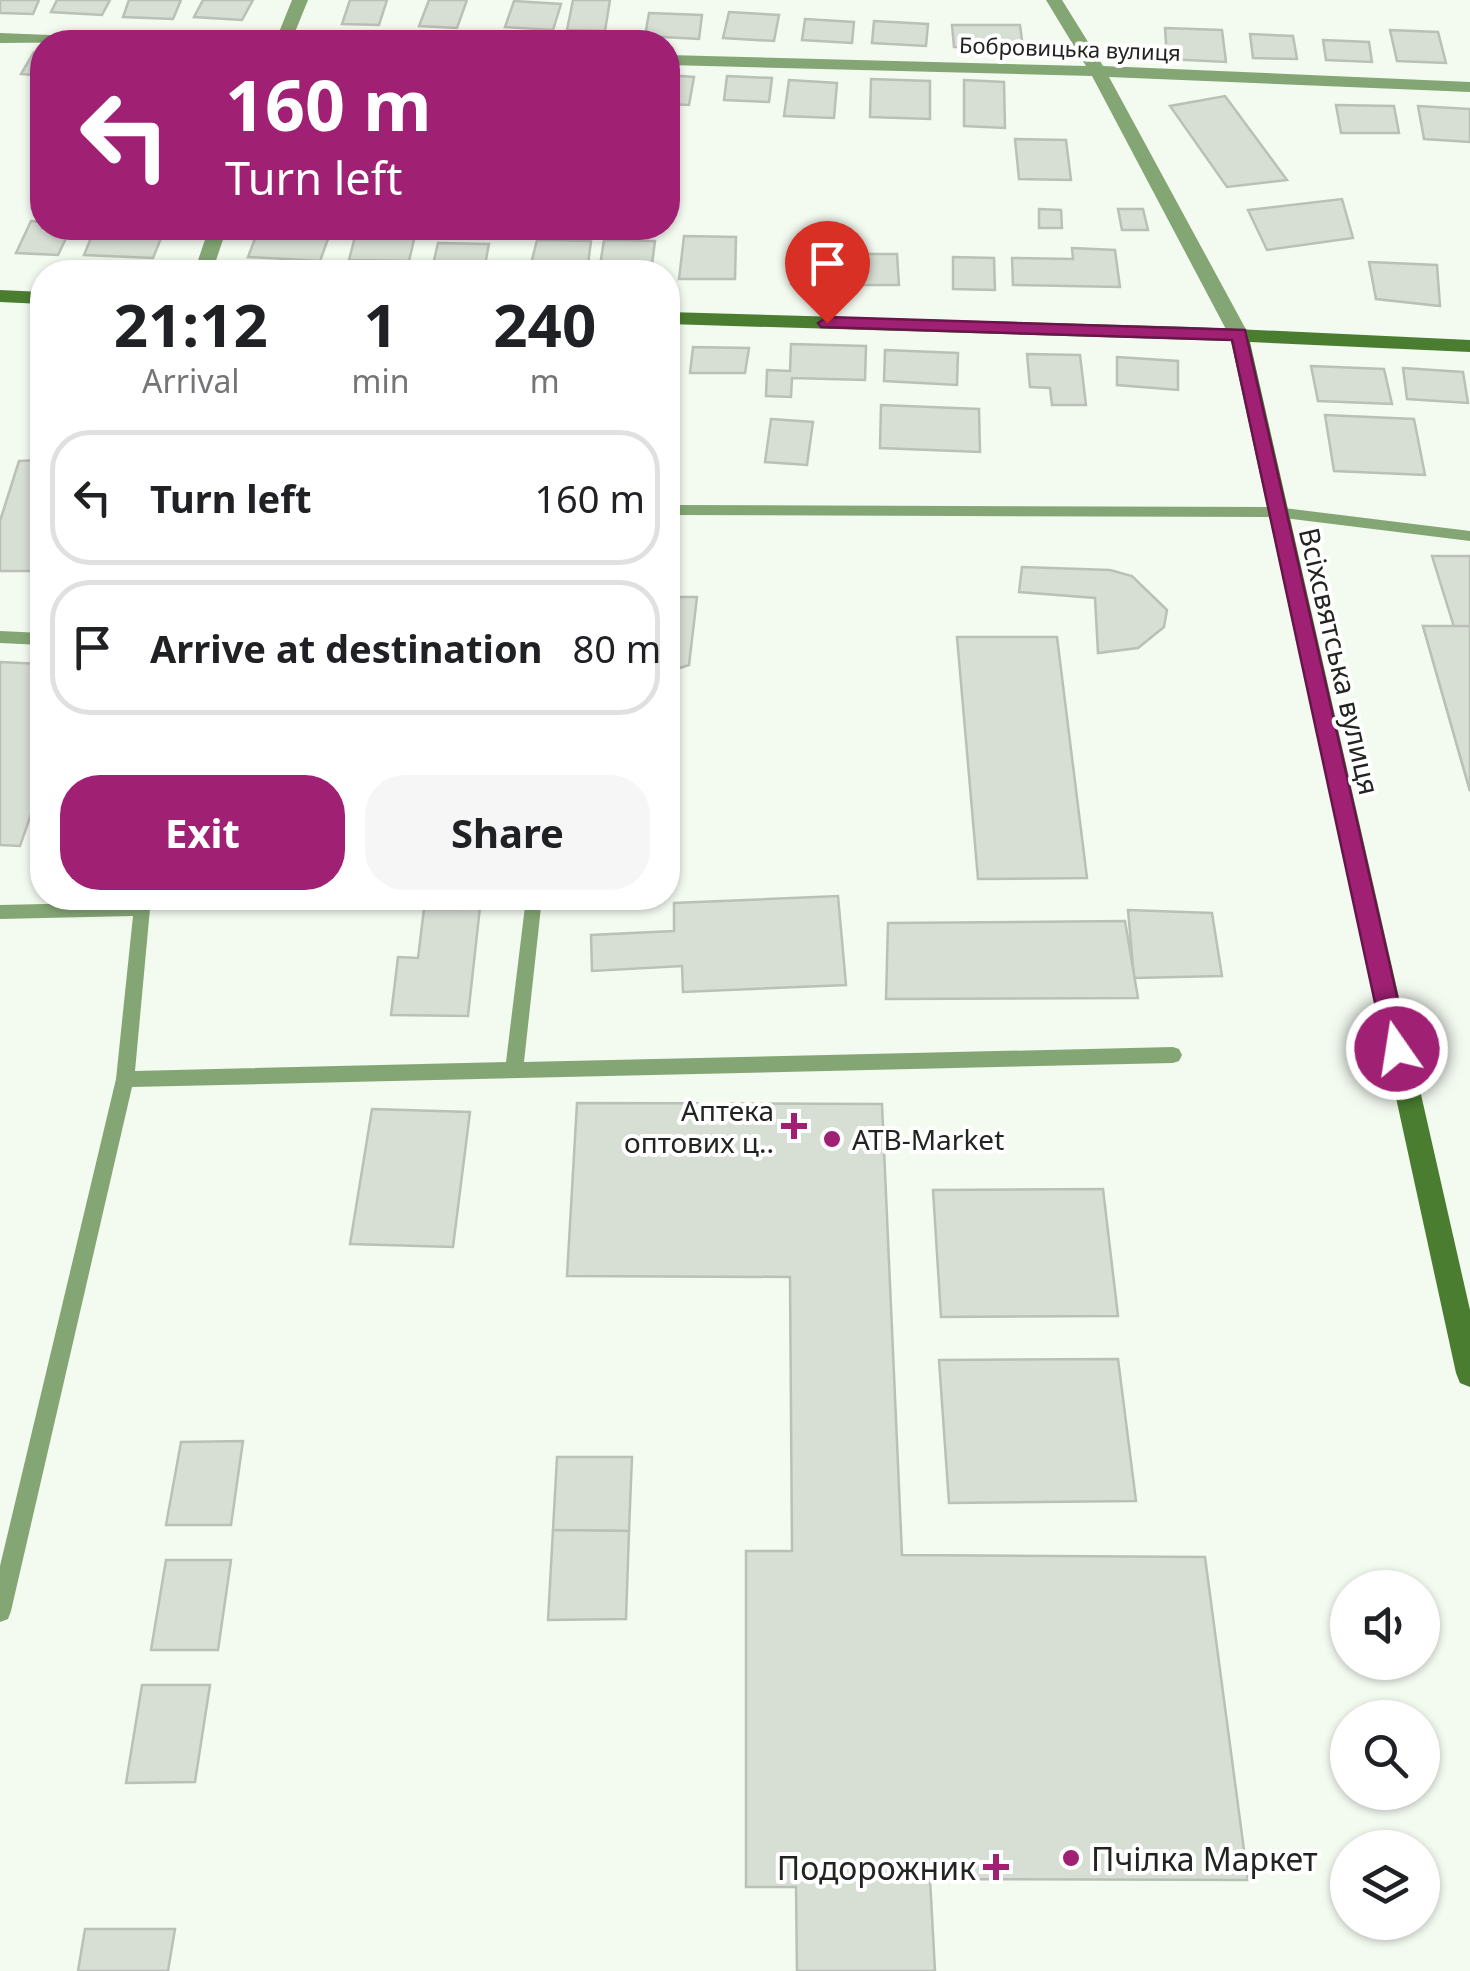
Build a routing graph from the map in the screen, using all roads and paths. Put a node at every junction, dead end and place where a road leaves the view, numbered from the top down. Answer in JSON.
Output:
{"nodes":[{"id":1,"x":300,"y":0,"type":"edge"},
{"id":2,"x":1054,"y":0,"type":"edge"},
{"id":3,"x":288,"y":30,"type":"edge"},
{"id":4,"x":0,"y":38,"type":"edge"},
{"id":5,"x":30,"y":39,"type":"edge"},
{"id":6,"x":680,"y":60,"type":"edge"},
{"id":7,"x":1098,"y":71,"type":"junction"},
{"id":8,"x":1470,"y":87,"type":"edge"},
{"id":9,"x":0,"y":296,"type":"edge"},
{"id":10,"x":30,"y":297,"type":"edge"},
{"id":11,"x":680,"y":318,"type":"edge"},
{"id":12,"x":1239,"y":334,"type":"junction"},
{"id":13,"x":1470,"y":346,"type":"edge"},
{"id":14,"x":680,"y":510,"type":"edge"},
{"id":15,"x":1276,"y":512,"type":"junction"},
{"id":16,"x":1470,"y":536,"type":"edge"},
{"id":17,"x":0,"y":637,"type":"edge"},
{"id":18,"x":30,"y":638,"type":"edge"},
{"id":19,"x":32,"y":910,"type":"edge"},
{"id":20,"x":141,"y":910,"type":"edge"},
{"id":21,"x":533,"y":910,"type":"edge"},
{"id":22,"x":0,"y":912,"type":"edge"},
{"id":23,"x":1173,"y":1055,"type":"dead end"},
{"id":24,"x":514,"y":1072,"type":"junction"},
{"id":25,"x":124,"y":1079,"type":"junction"},
{"id":26,"x":1470,"y":1373,"type":"edge"},
{"id":27,"x":0,"y":1611,"type":"edge"}],
"edges":[{"from":1,"to":3,"type":"street"},
{"from":2,"to":7,"type":"street","name":"Всіхсвятська вулиця"},
{"from":4,"to":5,"type":"street"},
{"from":6,"to":7,"type":"street","name":"Бобровицька вулиця"},
{"from":7,"to":8,"type":"street","name":"Бобровицька вулиця"},
{"from":7,"to":12,"type":"street","name":"Всіхсвятська вулиця"},
{"from":9,"to":10,"type":"street"},
{"from":11,"to":12,"type":"street"},
{"from":12,"to":13,"type":"street"},
{"from":12,"to":15,"type":"street","name":"Всіхсвятська вулиця"},
{"from":14,"to":15,"type":"lane"},
{"from":15,"to":16,"type":"lane"},
{"from":15,"to":26,"type":"street","name":"Всіхсвятська вулиця"},
{"from":17,"to":18,"type":"lane"},
{"from":19,"to":22,"type":"lane"},
{"from":20,"to":25,"type":"lane"},
{"from":21,"to":24,"type":"lane"},
{"from":23,"to":24,"type":"lane"},
{"from":24,"to":25,"type":"lane"},
{"from":25,"to":27,"type":"lane"}]}
